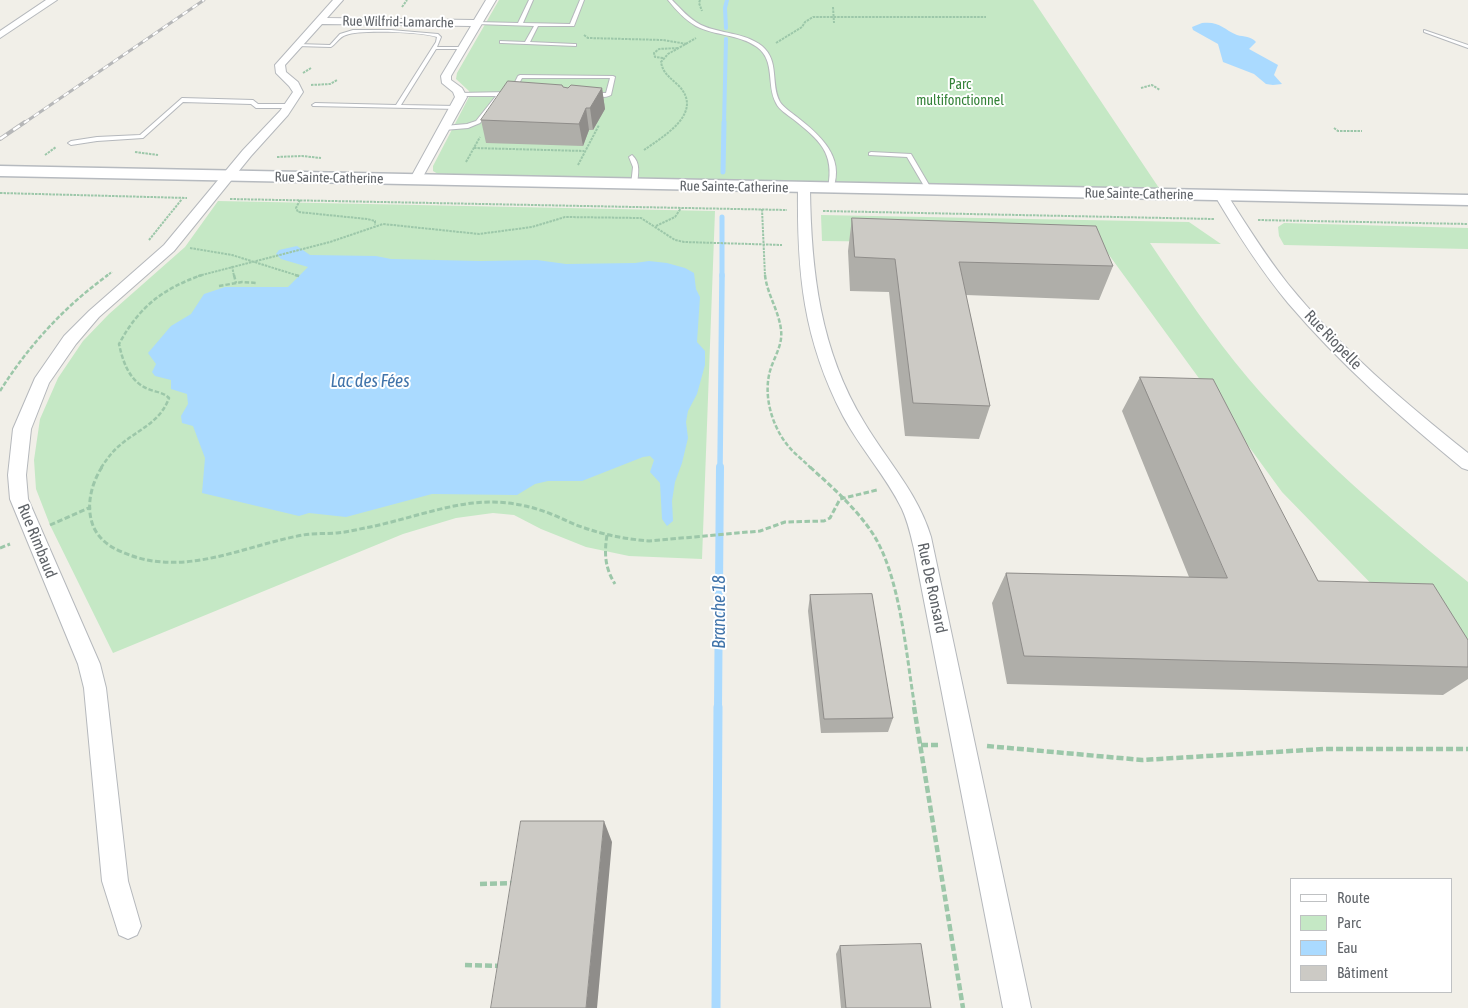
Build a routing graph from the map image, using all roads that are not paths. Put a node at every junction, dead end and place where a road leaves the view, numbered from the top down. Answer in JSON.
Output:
{"nodes":[{"id":1,"x":52,"y":0,"type":"edge"},
{"id":2,"x":338,"y":0,"type":"edge"},
{"id":3,"x":491,"y":0,"type":"edge"},
{"id":4,"x":531,"y":0,"type":"edge"},
{"id":5,"x":582,"y":0,"type":"edge"},
{"id":6,"x":670,"y":0,"type":"edge"},
{"id":7,"x":320,"y":20,"type":"junction"},
{"id":8,"x":477,"y":23,"type":"junction"},
{"id":9,"x":520,"y":24,"type":"junction"},
{"id":10,"x":537,"y":24,"type":"junction"},
{"id":11,"x":1426,"y":32,"type":"dead end"},
{"id":12,"x":0,"y":36,"type":"edge"},
{"id":13,"x":502,"y":42,"type":"dead end"},
{"id":14,"x":527,"y":43,"type":"junction"},
{"id":15,"x":298,"y":45,"type":"junction"},
{"id":16,"x":574,"y":45,"type":"dead end"},
{"id":17,"x":1468,"y":47,"type":"edge"},
{"id":18,"x":435,"y":48,"type":"junction"},
{"id":19,"x":462,"y":48,"type":"junction"},
{"id":20,"x":460,"y":94,"type":"junction"},
{"id":21,"x":500,"y":94,"type":"junction"},
{"id":22,"x":589,"y":95,"type":"edge"},
{"id":23,"x":315,"y":105,"type":"dead end"},
{"id":24,"x":290,"y":106,"type":"junction"},
{"id":25,"x":397,"y":107,"type":"junction"},
{"id":26,"x":456,"y":108,"type":"junction"},
{"id":27,"x":444,"y":128,"type":"junction"},
{"id":28,"x":71,"y":143,"type":"dead end"},
{"id":29,"x":871,"y":154,"type":"dead end"},
{"id":30,"x":632,"y":158,"type":"road end"},
{"id":31,"x":0,"y":171,"type":"edge"},
{"id":32,"x":416,"y":180,"type":"junction"},
{"id":33,"x":0,"y":184,"type":"edge"},
{"id":34,"x":634,"y":185,"type":"junction"},
{"id":35,"x":223,"y":188,"type":"junction"},
{"id":36,"x":831,"y":188,"type":"junction"},
{"id":37,"x":929,"y":190,"type":"junction"},
{"id":38,"x":809,"y":200,"type":"junction"},
{"id":39,"x":1468,"y":200,"type":"edge"},
{"id":40,"x":1224,"y":208,"type":"junction"},
{"id":41,"x":1468,"y":214,"type":"edge"},
{"id":42,"x":1468,"y":463,"type":"edge"},
{"id":43,"x":128,"y":926,"type":"dead end"},
{"id":44,"x":1017,"y":1008,"type":"edge"}],
"edges":[{"from":1,"to":12,"type":"street"},
{"from":2,"to":7,"type":"street","name":"Rue Wilfrid-Lamarche"},
{"from":3,"to":8,"type":"street","name":"Rue Wilfrid-Lamarche"},
{"from":4,"to":9,"type":"lane"},
{"from":5,"to":10,"type":"lane"},
{"from":6,"to":36,"type":"lane"},
{"from":7,"to":8,"type":"street","name":"Rue Wilfrid-Lamarche"},
{"from":7,"to":15,"type":"street","name":"Rue Wilfrid-Lamarche"},
{"from":8,"to":9,"type":"lane"},
{"from":8,"to":19,"type":"street","name":"Rue Wilfrid-Lamarche"},
{"from":9,"to":10,"type":"lane"},
{"from":10,"to":14,"type":"lane"},
{"from":11,"to":17,"type":"lane"},
{"from":13,"to":14,"type":"lane"},
{"from":14,"to":16,"type":"lane"},
{"from":15,"to":18,"type":"lane"},
{"from":15,"to":24,"type":"street","name":"Rue Wilfrid-Lamarche"},
{"from":18,"to":19,"type":"lane"},
{"from":18,"to":25,"type":"lane"},
{"from":19,"to":20,"type":"street","name":"Rue Wilfrid-Lamarche"},
{"from":20,"to":21,"type":"lane"},
{"from":20,"to":26,"type":"street"},
{"from":21,"to":22,"type":"lane"},
{"from":21,"to":27,"type":"lane"},
{"from":23,"to":25,"type":"lane"},
{"from":24,"to":28,"type":"lane"},
{"from":24,"to":35,"type":"street"},
{"from":25,"to":26,"type":"lane"},
{"from":26,"to":27,"type":"street"},
{"from":27,"to":32,"type":"street"},
{"from":29,"to":37,"type":"lane"},
{"from":30,"to":34,"type":"lane"},
{"from":31,"to":35,"type":"street","name":"Rue Sainte-Catherine"},
{"from":32,"to":34,"type":"street","name":"Rue Sainte-Catherine"},
{"from":32,"to":35,"type":"street","name":"Rue Sainte-Catherine"},
{"from":33,"to":35,"type":"street","name":"Rue Sainte-Catherine"},
{"from":34,"to":38,"type":"street","name":"Rue Sainte-Catherine"},
{"from":35,"to":38,"type":"street","name":"Rue Sainte-Catherine"},
{"from":35,"to":43,"type":"street","name":"Rue Rimbaud"},
{"from":36,"to":37,"type":"street","name":"Rue Sainte-Catherine"},
{"from":36,"to":38,"type":"street","name":"Rue Sainte-Catherine"},
{"from":37,"to":40,"type":"street","name":"Rue Sainte-Catherine"},
{"from":38,"to":40,"type":"street","name":"Rue Sainte-Catherine"},
{"from":38,"to":44,"type":"street","name":"Rue De Ronsard"},
{"from":39,"to":40,"type":"street","name":"Rue Sainte-Catherine"},
{"from":40,"to":41,"type":"street","name":"Rue Sainte-Catherine"},
{"from":40,"to":42,"type":"street","name":"Rue Riopelle"}]}
